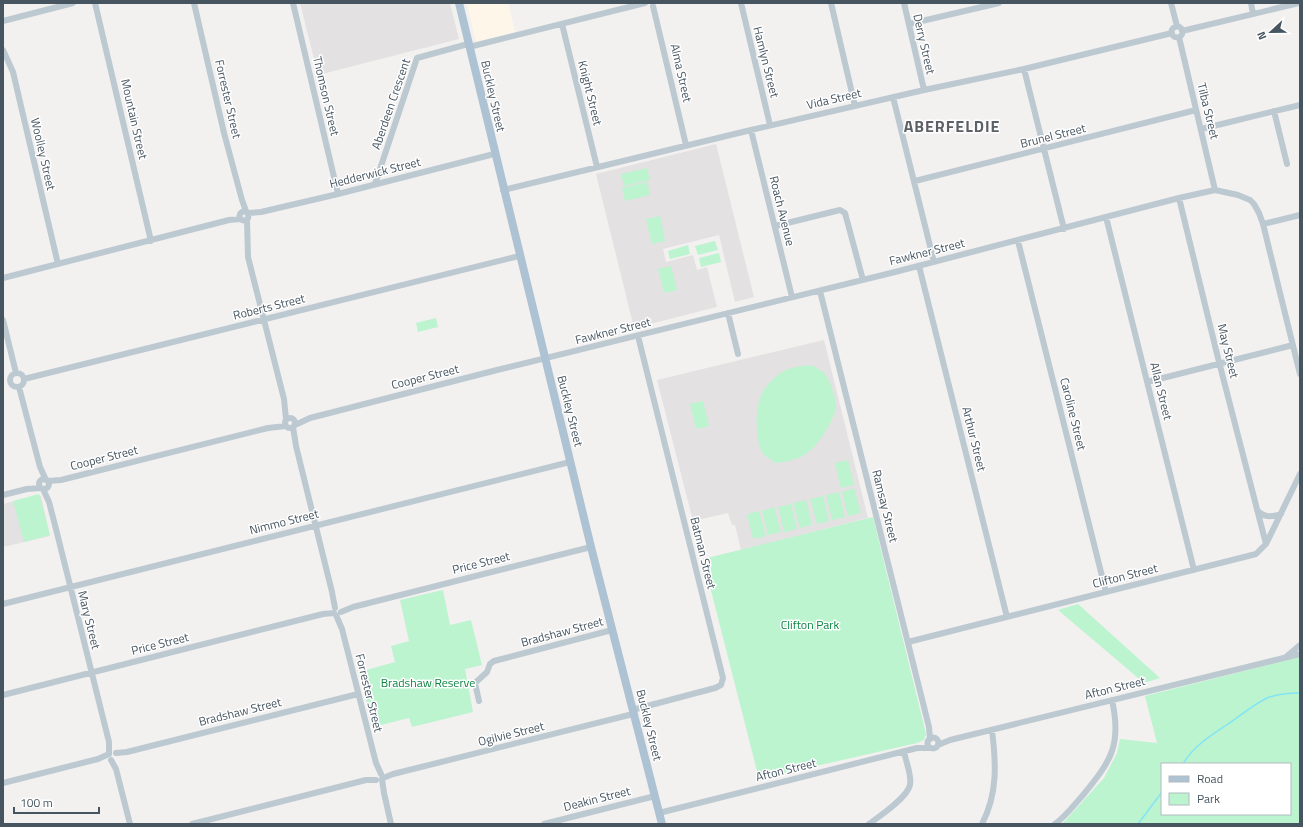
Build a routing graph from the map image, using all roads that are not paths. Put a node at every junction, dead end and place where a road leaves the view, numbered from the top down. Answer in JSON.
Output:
{"nodes":[{"id":1,"x":73,"y":3,"type":"edge"},
{"id":2,"x":95,"y":3,"type":"edge"},
{"id":3,"x":194,"y":3,"type":"edge"},
{"id":4,"x":293,"y":3,"type":"edge"},
{"id":5,"x":459,"y":3,"type":"edge"},
{"id":6,"x":645,"y":3,"type":"edge"},
{"id":7,"x":741,"y":3,"type":"edge"},
{"id":8,"x":831,"y":3,"type":"edge"},
{"id":9,"x":904,"y":3,"type":"edge"},
{"id":10,"x":999,"y":3,"type":"edge"},
{"id":11,"x":1171,"y":3,"type":"edge"},
{"id":12,"x":1251,"y":3,"type":"edge"},
{"id":13,"x":1299,"y":3,"type":"edge"},
{"id":14,"x":655,"y":4,"type":"edge"},
{"id":15,"x":53,"y":5,"type":"edge"},
{"id":16,"x":1253,"y":14,"type":"junction"},
{"id":17,"x":4,"y":20,"type":"edge"},
{"id":18,"x":562,"y":24,"type":"junction"},
{"id":19,"x":909,"y":24,"type":"junction"},
{"id":20,"x":1177,"y":26,"type":"junction"},
{"id":21,"x":1182,"y":31,"type":"junction"},
{"id":22,"x":1172,"y":33,"type":"junction"},
{"id":23,"x":1179,"y":37,"type":"junction"},
{"id":24,"x":469,"y":45,"type":"junction"},
{"id":25,"x":3,"y":50,"type":"edge"},
{"id":26,"x":1024,"y":69,"type":"junction"},
{"id":27,"x":924,"y":90,"type":"junction"},
{"id":28,"x":893,"y":97,"type":"junction"},
{"id":29,"x":1300,"y":105,"type":"edge"},
{"id":30,"x":855,"y":106,"type":"junction"},
{"id":31,"x":1196,"y":110,"type":"junction"},
{"id":32,"x":1274,"y":111,"type":"junction"},
{"id":33,"x":770,"y":125,"type":"junction"},
{"id":34,"x":751,"y":130,"type":"junction"},
{"id":35,"x":1201,"y":130,"type":"junction"},
{"id":36,"x":686,"y":145,"type":"junction"},
{"id":37,"x":1043,"y":150,"type":"junction"},
{"id":38,"x":494,"y":154,"type":"junction"},
{"id":39,"x":1287,"y":164,"type":"dead end"},
{"id":40,"x":596,"y":167,"type":"junction"},
{"id":41,"x":915,"y":181,"type":"junction"},
{"id":42,"x":375,"y":184,"type":"junction"},
{"id":43,"x":503,"y":190,"type":"junction"},
{"id":44,"x":1215,"y":190,"type":"junction"},
{"id":45,"x":338,"y":194,"type":"junction"},
{"id":46,"x":1179,"y":198,"type":"junction"},
{"id":47,"x":1300,"y":215,"type":"edge"},
{"id":48,"x":244,"y":216,"type":"junction"},
{"id":49,"x":1106,"y":217,"type":"junction"},
{"id":50,"x":1263,"y":224,"type":"junction"},
{"id":51,"x":774,"y":226,"type":"junction"},
{"id":52,"x":1064,"y":229,"type":"junction"},
{"id":53,"x":151,"y":241,"type":"junction"},
{"id":54,"x":1018,"y":241,"type":"junction"},
{"id":55,"x":519,"y":256,"type":"junction"},
{"id":56,"x":934,"y":262,"type":"junction"},
{"id":57,"x":58,"y":264,"type":"junction"},
{"id":58,"x":919,"y":266,"type":"junction"},
{"id":59,"x":3,"y":278,"type":"edge"},
{"id":60,"x":863,"y":280,"type":"junction"},
{"id":61,"x":820,"y":291,"type":"junction"},
{"id":62,"x":792,"y":297,"type":"junction"},
{"id":63,"x":728,"y":313,"type":"junction"},
{"id":64,"x":3,"y":320,"type":"edge"},
{"id":65,"x":264,"y":320,"type":"junction"},
{"id":66,"x":638,"y":336,"type":"junction"},
{"id":67,"x":1293,"y":345,"type":"junction"},
{"id":68,"x":738,"y":354,"type":"dead end"},
{"id":69,"x":545,"y":359,"type":"junction"},
{"id":70,"x":1219,"y":363,"type":"junction"},
{"id":71,"x":16,"y":373,"type":"junction"},
{"id":72,"x":1300,"y":374,"type":"edge"},
{"id":73,"x":24,"y":379,"type":"junction"},
{"id":74,"x":1147,"y":382,"type":"junction"},
{"id":75,"x":10,"y":383,"type":"junction"},
{"id":76,"x":3,"y":385,"type":"edge"},
{"id":77,"x":19,"y":387,"type":"junction"},
{"id":78,"x":290,"y":423,"type":"junction"},
{"id":79,"x":570,"y":462,"type":"junction"},
{"id":80,"x":1300,"y":474,"type":"edge"},
{"id":81,"x":44,"y":485,"type":"junction"},
{"id":82,"x":3,"y":495,"type":"edge"},
{"id":83,"x":1256,"y":508,"type":"junction"},
{"id":84,"x":1281,"y":514,"type":"junction"},
{"id":85,"x":316,"y":526,"type":"junction"},
{"id":86,"x":1266,"y":544,"type":"junction"},
{"id":87,"x":591,"y":547,"type":"junction"},
{"id":88,"x":1194,"y":570,"type":"junction"},
{"id":89,"x":70,"y":587,"type":"junction"},
{"id":90,"x":1106,"y":592,"type":"junction"},
{"id":91,"x":3,"y":604,"type":"edge"},
{"id":92,"x":337,"y":611,"type":"junction"},
{"id":93,"x":1007,"y":617,"type":"junction"},
{"id":94,"x":612,"y":630,"type":"junction"},
{"id":95,"x":908,"y":642,"type":"junction"},
{"id":96,"x":1300,"y":645,"type":"edge"},
{"id":97,"x":1300,"y":654,"type":"edge"},
{"id":98,"x":1286,"y":656,"type":"junction"},
{"id":99,"x":91,"y":672,"type":"junction"},
{"id":100,"x":358,"y":694,"type":"junction"},
{"id":101,"x":3,"y":695,"type":"edge"},
{"id":102,"x":1112,"y":700,"type":"junction"},
{"id":103,"x":479,"y":701,"type":"dead end"},
{"id":104,"x":633,"y":712,"type":"junction"},
{"id":105,"x":992,"y":730,"type":"junction"},
{"id":106,"x":933,"y":742,"type":"junction"},
{"id":107,"x":904,"y":752,"type":"junction"},
{"id":108,"x":113,"y":756,"type":"junction"},
{"id":109,"x":379,"y":777,"type":"junction"},
{"id":110,"x":3,"y":783,"type":"edge"},
{"id":111,"x":655,"y":796,"type":"junction"},
{"id":112,"x":659,"y":813,"type":"junction"},
{"id":113,"x":130,"y":824,"type":"edge"},
{"id":114,"x":192,"y":824,"type":"edge"},
{"id":115,"x":391,"y":824,"type":"edge"},
{"id":116,"x":544,"y":824,"type":"edge"},
{"id":117,"x":662,"y":824,"type":"edge"},
{"id":118,"x":870,"y":824,"type":"edge"},
{"id":119,"x":982,"y":824,"type":"edge"},
{"id":120,"x":1055,"y":824,"type":"edge"}],
"edges":[{"from":1,"to":15,"type":"street"},
{"from":2,"to":53,"type":"street","name":"Mountain Street"},
{"from":3,"to":48,"type":"street","name":"Forrester Street"},
{"from":4,"to":45,"type":"street","name":"Thomson Street"},
{"from":5,"to":24,"type":"main road","name":"Buckley Street"},
{"from":6,"to":14,"type":"street"},
{"from":6,"to":18,"type":"street"},
{"from":7,"to":33,"type":"street","name":"Hamlyn Street"},
{"from":8,"to":30,"type":"street"},
{"from":9,"to":19,"type":"street","name":"Derry Street"},
{"from":10,"to":19,"type":"street"},
{"from":11,"to":20,"type":"street"},
{"from":12,"to":16,"type":"street"},
{"from":13,"to":16,"type":"street"},
{"from":14,"to":36,"type":"street","name":"Alma Street"},
{"from":15,"to":17,"type":"street"},
{"from":16,"to":21,"type":"street"},
{"from":18,"to":24,"type":"street"},
{"from":18,"to":40,"type":"street","name":"Knight Street"},
{"from":19,"to":27,"type":"street","name":"Derry Street"},
{"from":20,"to":21,"type":"street"},
{"from":20,"to":22,"type":"street"},
{"from":21,"to":23,"type":"street"},
{"from":22,"to":23,"type":"street"},
{"from":22,"to":26,"type":"street","name":"Vida Street"},
{"from":23,"to":31,"type":"street","name":"Tilba Street"},
{"from":24,"to":38,"type":"main road","name":"Buckley Street"},
{"from":24,"to":42,"type":"street","name":"Aberdeen Crescent"},
{"from":25,"to":57,"type":"street","name":"Woolley Street"},
{"from":26,"to":27,"type":"street","name":"Vida Street"},
{"from":26,"to":37,"type":"street"},
{"from":27,"to":28,"type":"street","name":"Vida Street"},
{"from":28,"to":30,"type":"street","name":"Vida Street"},
{"from":28,"to":41,"type":"street"},
{"from":29,"to":32,"type":"street"},
{"from":30,"to":33,"type":"street","name":"Vida Street"},
{"from":31,"to":35,"type":"street","name":"Tilba Street"},
{"from":31,"to":37,"type":"street","name":"Brunel Street"},
{"from":32,"to":35,"type":"street"},
{"from":32,"to":39,"type":"street"},
{"from":33,"to":34,"type":"street","name":"Vida Street"},
{"from":34,"to":36,"type":"street","name":"Vida Street"},
{"from":34,"to":51,"type":"street","name":"Roach Avenue"},
{"from":35,"to":44,"type":"street","name":"Tilba Street"},
{"from":36,"to":40,"type":"street","name":"Vida Street"},
{"from":37,"to":41,"type":"street","name":"Brunel Street"},
{"from":37,"to":52,"type":"street"},
{"from":38,"to":42,"type":"street","name":"Hedderwick Street"},
{"from":38,"to":43,"type":"main road","name":"Buckley Street"},
{"from":40,"to":43,"type":"street","name":"Vida Street"},
{"from":41,"to":56,"type":"street"},
{"from":42,"to":45,"type":"street","name":"Hedderwick Street"},
{"from":43,"to":55,"type":"main road","name":"Buckley Street"},
{"from":44,"to":46,"type":"street","name":"Fawkner Street"},
{"from":44,"to":50,"type":"street","name":"Fawkner Street"},
{"from":45,"to":48,"type":"street","name":"Hedderwick Street"},
{"from":46,"to":49,"type":"street","name":"Fawkner Street"},
{"from":46,"to":70,"type":"street","name":"May Street"},
{"from":47,"to":50,"type":"street"},
{"from":48,"to":53,"type":"street","name":"Hedderwick Street"},
{"from":48,"to":65,"type":"street","name":"Forrester Street"},
{"from":49,"to":52,"type":"street","name":"Fawkner Street"},
{"from":49,"to":74,"type":"street","name":"Allan Street"},
{"from":50,"to":67,"type":"street","name":"Fawkner Street"},
{"from":51,"to":60,"type":"street"},
{"from":51,"to":62,"type":"street","name":"Roach Avenue"},
{"from":52,"to":54,"type":"street","name":"Fawkner Street"},
{"from":53,"to":57,"type":"street","name":"Hedderwick Street"},
{"from":54,"to":56,"type":"street","name":"Fawkner Street"},
{"from":54,"to":90,"type":"street","name":"Caroline Street"},
{"from":55,"to":65,"type":"street","name":"Roberts Street"},
{"from":55,"to":69,"type":"main road","name":"Buckley Street"},
{"from":56,"to":58,"type":"street","name":"Fawkner Street"},
{"from":57,"to":59,"type":"street","name":"Hedderwick Street"},
{"from":58,"to":60,"type":"street","name":"Fawkner Street"},
{"from":58,"to":93,"type":"street","name":"Arthur Street"},
{"from":60,"to":61,"type":"street","name":"Fawkner Street"},
{"from":61,"to":62,"type":"street","name":"Fawkner Street"},
{"from":61,"to":95,"type":"street","name":"Ramsay Street"},
{"from":62,"to":63,"type":"street","name":"Fawkner Street"},
{"from":63,"to":66,"type":"street","name":"Fawkner Street"},
{"from":63,"to":68,"type":"street"},
{"from":64,"to":71,"type":"street"},
{"from":65,"to":73,"type":"street","name":"Roberts Street"},
{"from":65,"to":78,"type":"street","name":"Forrester Street"},
{"from":66,"to":69,"type":"street","name":"Fawkner Street"},
{"from":66,"to":104,"type":"street","name":"Batman Street"},
{"from":67,"to":70,"type":"street"},
{"from":67,"to":72,"type":"street","name":"Fawkner Street"},
{"from":69,"to":78,"type":"street","name":"Cooper Street"},
{"from":69,"to":79,"type":"main road","name":"Buckley Street"},
{"from":70,"to":74,"type":"street"},
{"from":70,"to":83,"type":"street","name":"May Street"},
{"from":71,"to":73,"type":"street"},
{"from":71,"to":75,"type":"street"},
{"from":73,"to":77,"type":"street"},
{"from":74,"to":88,"type":"street","name":"Allan Street"},
{"from":75,"to":76,"type":"street"},
{"from":75,"to":77,"type":"street"},
{"from":77,"to":81,"type":"street","name":"Mary Street"},
{"from":78,"to":81,"type":"street","name":"Cooper Street"},
{"from":78,"to":85,"type":"street","name":"Forrester Street"},
{"from":79,"to":85,"type":"street","name":"Nimmo Street"},
{"from":79,"to":87,"type":"main road","name":"Buckley Street"},
{"from":80,"to":84,"type":"street","name":"Clifton Street"},
{"from":81,"to":82,"type":"street","name":"Cooper Street"},
{"from":81,"to":89,"type":"street","name":"Mary Street"},
{"from":83,"to":84,"type":"street"},
{"from":83,"to":86,"type":"street","name":"May Street"},
{"from":84,"to":86,"type":"street","name":"Clifton Street"},
{"from":85,"to":89,"type":"street","name":"Nimmo Street"},
{"from":85,"to":92,"type":"street","name":"Forrester Street"},
{"from":86,"to":88,"type":"street","name":"Clifton Street"},
{"from":87,"to":92,"type":"street","name":"Price Street"},
{"from":87,"to":94,"type":"main road","name":"Buckley Street"},
{"from":88,"to":90,"type":"street","name":"Clifton Street"},
{"from":89,"to":91,"type":"street","name":"Nimmo Street"},
{"from":89,"to":99,"type":"street","name":"Mary Street"},
{"from":90,"to":93,"type":"street","name":"Clifton Street"},
{"from":92,"to":99,"type":"street","name":"Price Street"},
{"from":92,"to":100,"type":"street","name":"Forrester Street"},
{"from":93,"to":95,"type":"street","name":"Clifton Street"},
{"from":94,"to":103,"type":"street","name":"Bradshaw Street"},
{"from":94,"to":104,"type":"main road","name":"Buckley Street"},
{"from":95,"to":106,"type":"street","name":"Ramsay Street"},
{"from":96,"to":98,"type":"street"},
{"from":97,"to":98,"type":"street","name":"Afton Street"},
{"from":98,"to":102,"type":"street","name":"Afton Street"},
{"from":99,"to":101,"type":"street","name":"Price Street"},
{"from":99,"to":108,"type":"street","name":"Mary Street"},
{"from":100,"to":108,"type":"street","name":"Bradshaw Street"},
{"from":100,"to":109,"type":"street","name":"Forrester Street"},
{"from":102,"to":105,"type":"street","name":"Afton Street"},
{"from":102,"to":120,"type":"street"},
{"from":104,"to":109,"type":"street","name":"Ogilvie Street"},
{"from":104,"to":111,"type":"main road","name":"Buckley Street"},
{"from":105,"to":106,"type":"street","name":"Afton Street"},
{"from":105,"to":119,"type":"street"},
{"from":106,"to":107,"type":"street","name":"Afton Street"},
{"from":107,"to":112,"type":"street","name":"Afton Street"},
{"from":107,"to":118,"type":"street"},
{"from":108,"to":110,"type":"street","name":"Bradshaw Street"},
{"from":108,"to":113,"type":"street","name":"Mary Street"},
{"from":109,"to":114,"type":"street","name":"Ogilvie Street"},
{"from":109,"to":115,"type":"street","name":"Forrester Street"},
{"from":111,"to":112,"type":"main road","name":"Buckley Street"},
{"from":111,"to":116,"type":"street","name":"Deakin Street"},
{"from":112,"to":117,"type":"main road","name":"Buckley Street"}]}
